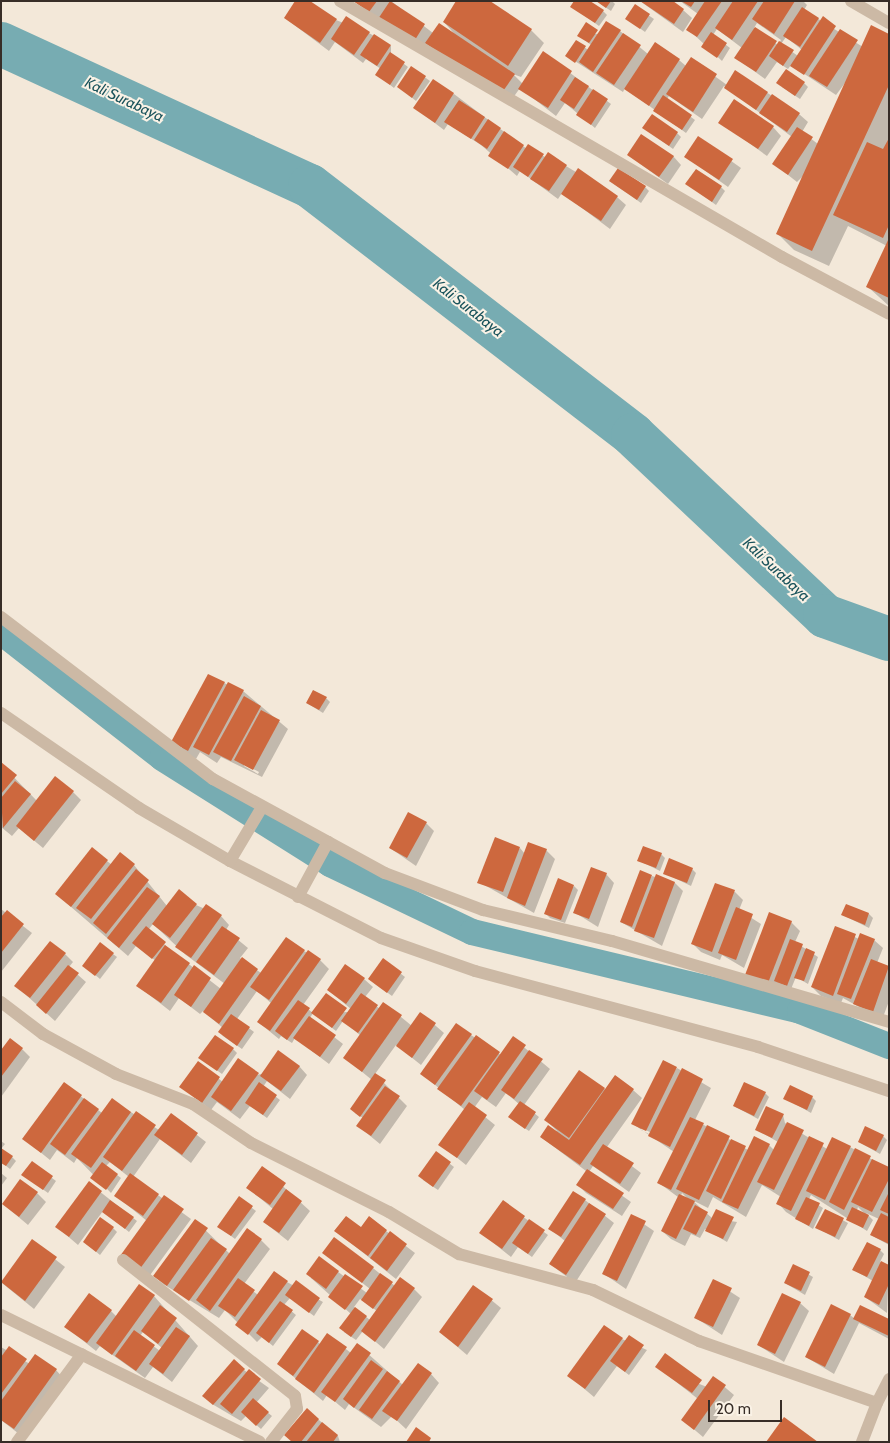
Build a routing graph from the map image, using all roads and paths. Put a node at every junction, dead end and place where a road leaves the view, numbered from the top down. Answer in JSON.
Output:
{"nodes":[{"id":1,"x":340,"y":1,"type":"edge"},
{"id":2,"x":851,"y":1,"type":"edge"},
{"id":3,"x":889,"y":23,"type":"edge"},
{"id":4,"x":889,"y":314,"type":"edge"},
{"id":5,"x":1,"y":618,"type":"edge"},
{"id":6,"x":1,"y":713,"type":"edge"},
{"id":7,"x":260,"y":811,"type":"junction"},
{"id":8,"x":326,"y":845,"type":"junction"},
{"id":9,"x":232,"y":858,"type":"junction"},
{"id":10,"x":298,"y":898,"type":"junction"},
{"id":11,"x":1,"y":1002,"type":"edge"},
{"id":12,"x":889,"y":1022,"type":"edge"},
{"id":13,"x":889,"y":1090,"type":"edge"},
{"id":14,"x":123,"y":1260,"type":"dead end"},
{"id":15,"x":1,"y":1315,"type":"edge"},
{"id":16,"x":77,"y":1360,"type":"junction"},
{"id":17,"x":889,"y":1379,"type":"edge"},
{"id":18,"x":877,"y":1403,"type":"junction"},
{"id":19,"x":17,"y":1442,"type":"edge"},
{"id":20,"x":260,"y":1442,"type":"edge"},
{"id":21,"x":271,"y":1442,"type":"edge"},
{"id":22,"x":862,"y":1442,"type":"edge"}],
"edges":[{"from":1,"to":4,"type":"street"},
{"from":2,"to":3,"type":"street"},
{"from":5,"to":7,"type":"street"},
{"from":6,"to":9,"type":"street"},
{"from":7,"to":8,"type":"street"},
{"from":7,"to":9,"type":"street"},
{"from":8,"to":10,"type":"street"},
{"from":8,"to":12,"type":"street"},
{"from":9,"to":10,"type":"street"},
{"from":10,"to":13,"type":"street"},
{"from":11,"to":18,"type":"street"},
{"from":14,"to":21,"type":"street"},
{"from":15,"to":16,"type":"street"},
{"from":16,"to":19,"type":"street"},
{"from":16,"to":20,"type":"street"},
{"from":17,"to":18,"type":"street"},
{"from":18,"to":22,"type":"street"}]}
